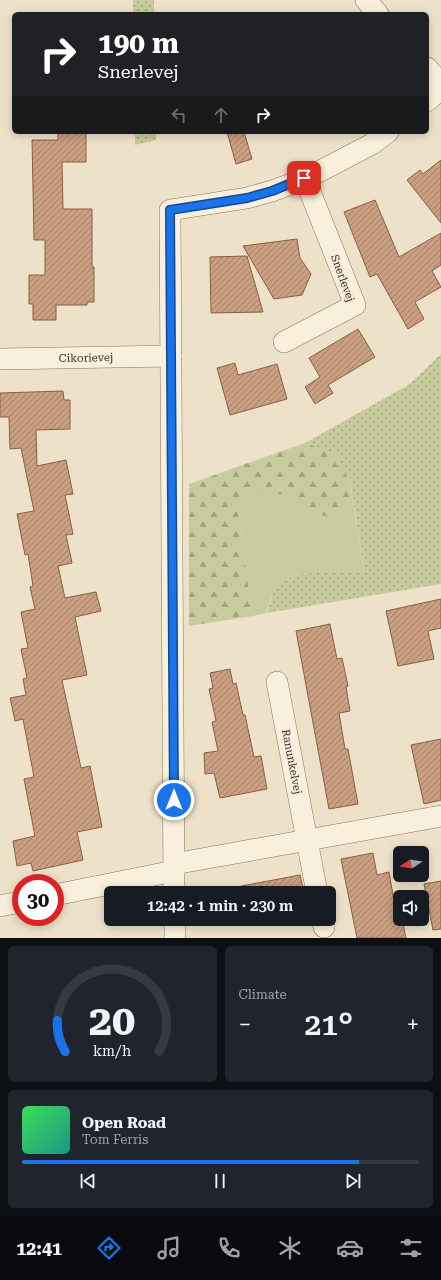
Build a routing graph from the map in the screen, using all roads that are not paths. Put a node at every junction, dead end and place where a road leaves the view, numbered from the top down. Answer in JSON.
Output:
{"nodes":[{"id":1,"x":366,"y":0,"type":"edge"},
{"id":2,"x":376,"y":12,"type":"edge"},
{"id":3,"x":429,"y":70,"type":"edge"},
{"id":4,"x":441,"y":84,"type":"edge"},
{"id":5,"x":441,"y":89,"type":"edge"},
{"id":6,"x":429,"y":98,"type":"edge"},
{"id":7,"x":385,"y":134,"type":"edge"},
{"id":8,"x":304,"y":178,"type":"junction"},
{"id":9,"x":284,"y":342,"type":"dead end"},
{"id":10,"x":171,"y":356,"type":"junction"},
{"id":11,"x":0,"y":359,"type":"edge"},
{"id":12,"x":278,"y":682,"type":"dead end"},
{"id":13,"x":441,"y":816,"type":"edge"},
{"id":14,"x":307,"y":840,"type":"junction"},
{"id":15,"x":174,"y":867,"type":"junction"},
{"id":16,"x":174,"y":886,"type":"edge"},
{"id":17,"x":316,"y":886,"type":"edge"},
{"id":18,"x":64,"y":893,"type":"edge"},
{"id":19,"x":12,"y":904,"type":"edge"},
{"id":20,"x":0,"y":906,"type":"edge"},
{"id":21,"x":175,"y":926,"type":"edge"},
{"id":22,"x":175,"y":938,"type":"edge"}],
"edges":[{"from":1,"to":2,"type":"street"},
{"from":3,"to":4,"type":"street"},
{"from":5,"to":6,"type":"street"},
{"from":7,"to":8,"type":"street"},
{"from":8,"to":9,"type":"street","name":"Snerlevej"},
{"from":8,"to":10,"type":"street"},
{"from":10,"to":11,"type":"street","name":"Cikorievej"},
{"from":10,"to":15,"type":"street"},
{"from":12,"to":14,"type":"street","name":"Ranunkelvej"},
{"from":13,"to":14,"type":"street"},
{"from":14,"to":15,"type":"street"},
{"from":14,"to":17,"type":"street","name":"Ranunkelvej"},
{"from":15,"to":16,"type":"street"},
{"from":15,"to":18,"type":"street"},
{"from":19,"to":20,"type":"street"},
{"from":21,"to":22,"type":"street"}]}
